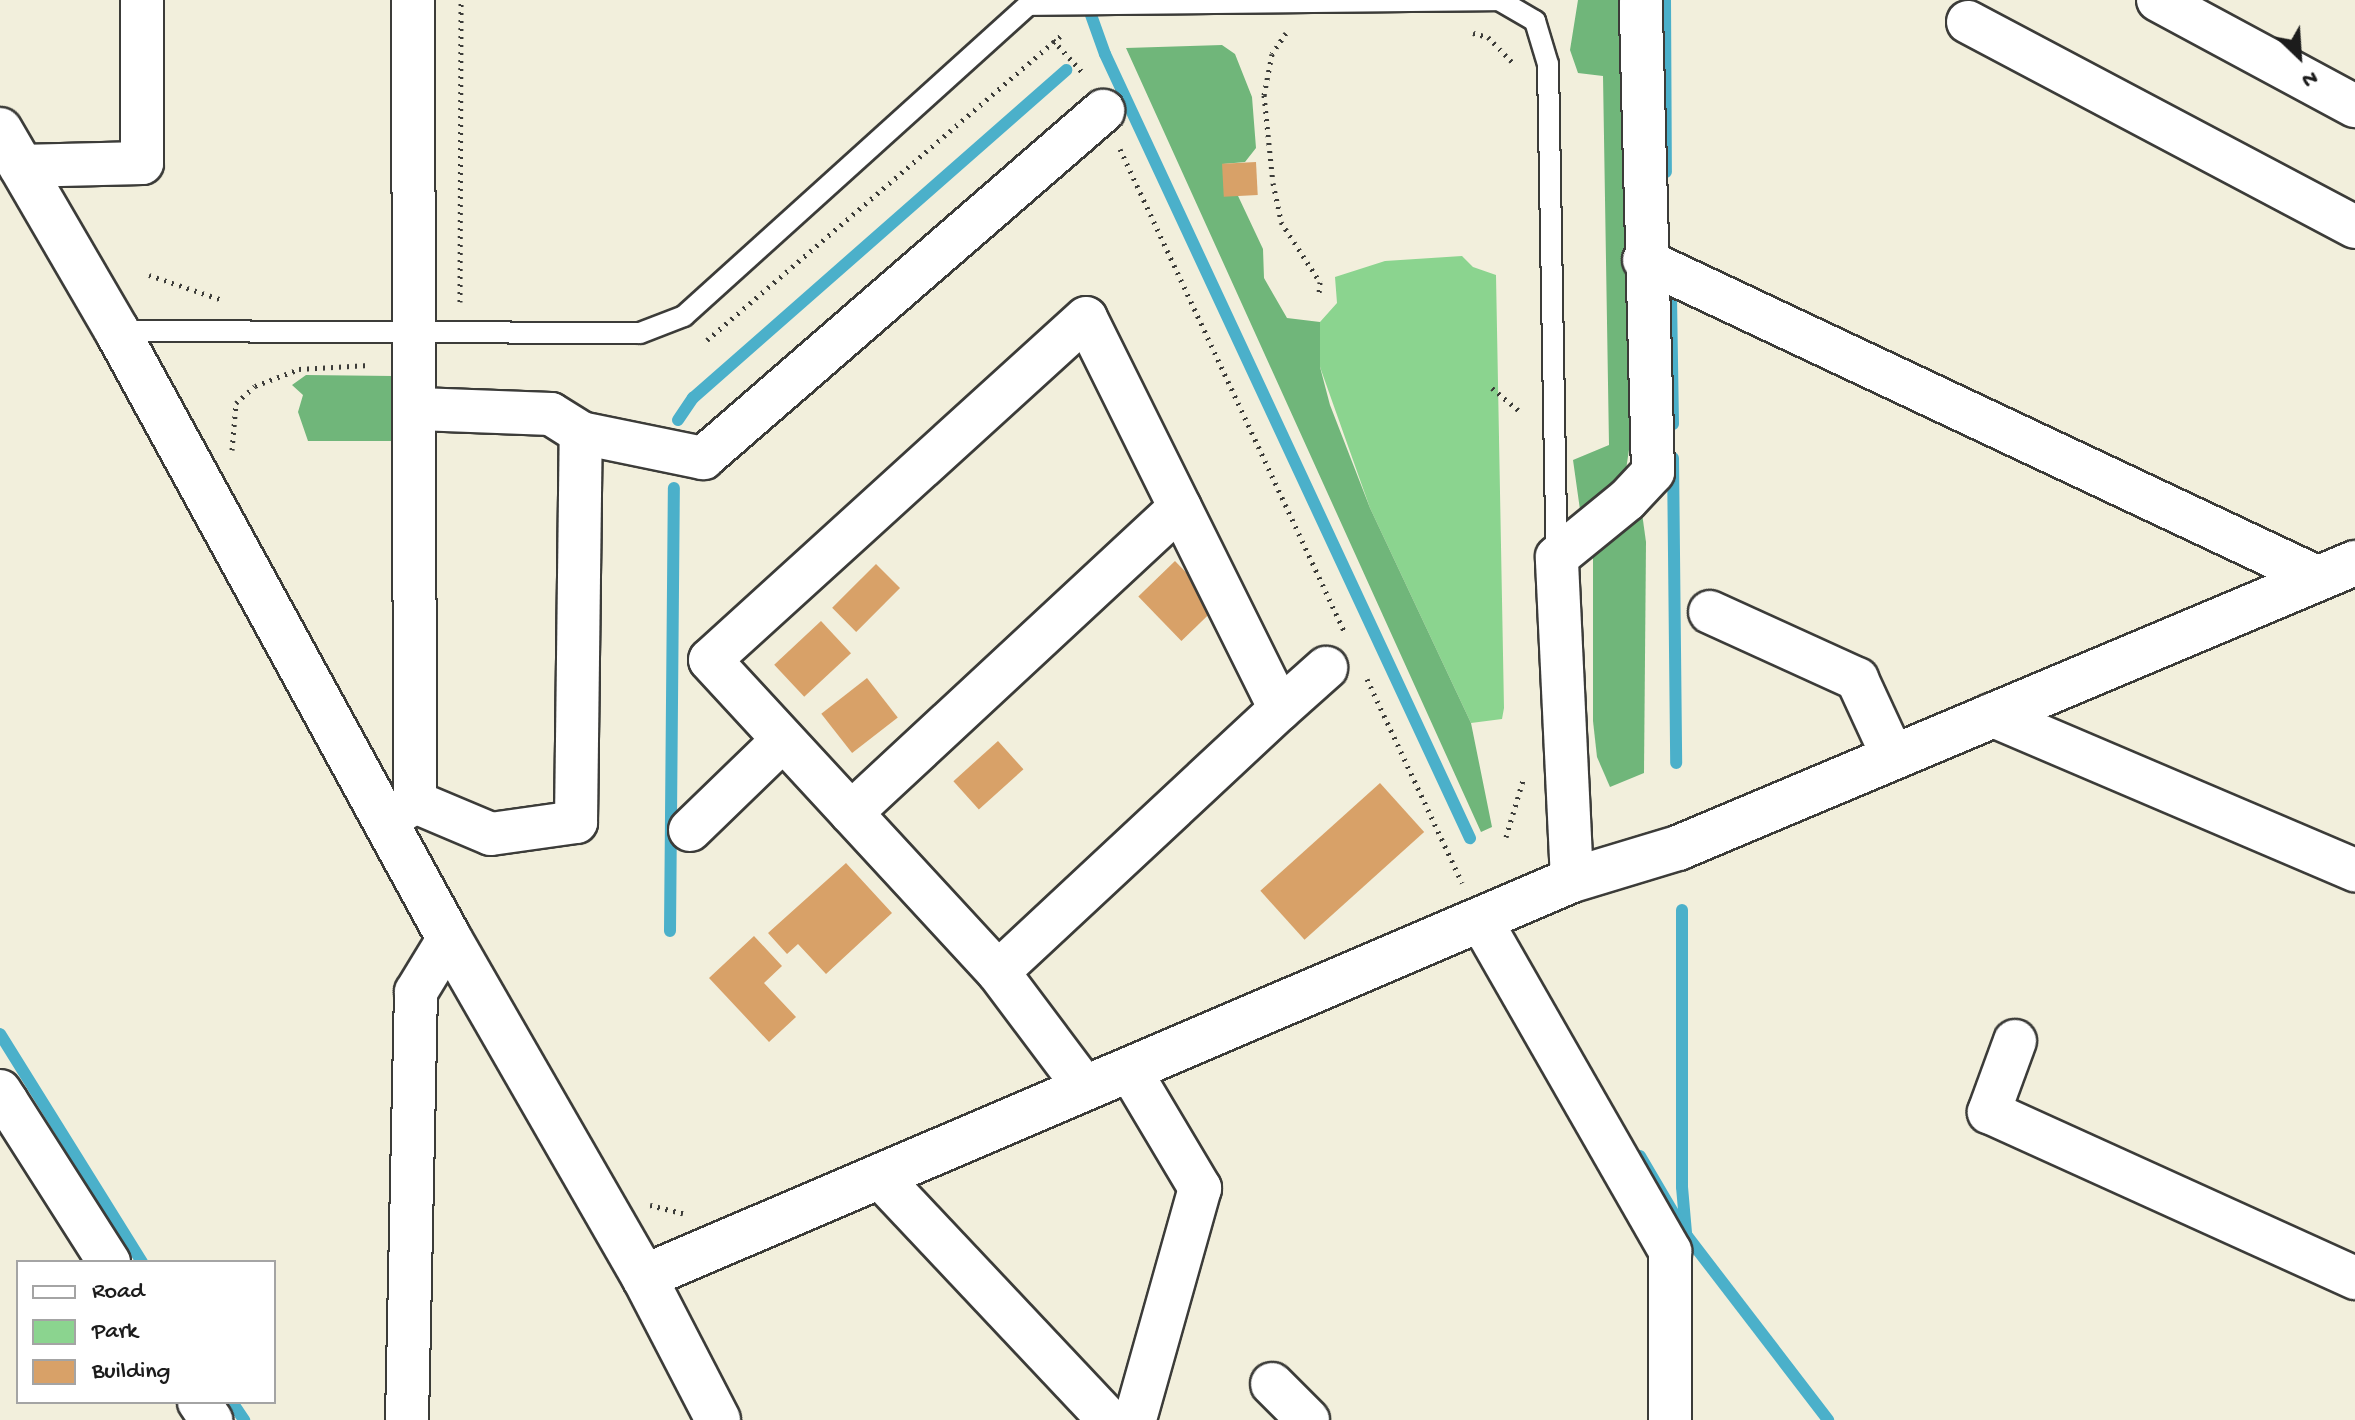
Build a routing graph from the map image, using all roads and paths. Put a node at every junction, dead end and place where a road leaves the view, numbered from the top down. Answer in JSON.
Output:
{"nodes":[{"id":1,"x":142,"y":0,"type":"edge"},
{"id":2,"x":413,"y":0,"type":"edge"},
{"id":3,"x":461,"y":0,"type":"edge"},
{"id":4,"x":1153,"y":0,"type":"edge"},
{"id":5,"x":1641,"y":0,"type":"edge"},
{"id":6,"x":2158,"y":0,"type":"edge"},
{"id":7,"x":1968,"y":22,"type":"dead end"},
{"id":8,"x":1465,"y":31,"type":"dead end"},
{"id":9,"x":1271,"y":32,"type":"dead end"},
{"id":10,"x":1287,"y":32,"type":"junction"},
{"id":11,"x":1302,"y":32,"type":"dead end"},
{"id":12,"x":1070,"y":34,"type":"dead end"},
{"id":13,"x":1053,"y":40,"type":"junction"},
{"id":14,"x":1519,"y":77,"type":"dead end"},
{"id":15,"x":2355,"y":106,"type":"edge"},
{"id":16,"x":1103,"y":111,"type":"junction"},
{"id":17,"x":10,"y":148,"type":"edge"},
{"id":18,"x":2355,"y":227,"type":"edge"},
{"id":19,"x":1644,"y":260,"type":"junction"},
{"id":20,"x":1319,"y":294,"type":"dead end"},
{"id":21,"x":461,"y":302,"type":"dead end"},
{"id":22,"x":117,"y":331,"type":"junction"},
{"id":23,"x":698,"y":346,"type":"dead end"},
{"id":24,"x":412,"y":348,"type":"junction"},
{"id":25,"x":1492,"y":388,"type":"dead end"},
{"id":26,"x":1522,"y":398,"type":"dead end"},
{"id":27,"x":418,"y":409,"type":"junction"},
{"id":28,"x":1522,"y":413,"type":"junction"},
{"id":29,"x":1522,"y":428,"type":"dead end"},
{"id":30,"x":581,"y":433,"type":"junction"},
{"id":31,"x":232,"y":460,"type":"dead end"},
{"id":32,"x":1180,"y":507,"type":"junction"},
{"id":33,"x":1557,"y":557,"type":"junction"},
{"id":34,"x":2337,"y":571,"type":"edge"},
{"id":35,"x":1710,"y":612,"type":"dead end"},
{"id":36,"x":1346,"y":661,"type":"junction"},
{"id":37,"x":1280,"y":709,"type":"junction"},
{"id":38,"x":1991,"y":715,"type":"junction"},
{"id":39,"x":783,"y":740,"type":"junction"},
{"id":40,"x":1893,"y":757,"type":"junction"},
{"id":41,"x":1524,"y":773,"type":"dead end"},
{"id":42,"x":401,"y":811,"type":"junction"},
{"id":43,"x":851,"y":813,"type":"junction"},
{"id":44,"x":690,"y":830,"type":"dead end"},
{"id":45,"x":1506,"y":837,"type":"dead end"},
{"id":46,"x":2355,"y":870,"type":"edge"},
{"id":47,"x":1572,"y":880,"type":"junction"},
{"id":48,"x":1464,"y":906,"type":"junction"},
{"id":49,"x":449,"y":938,"type":"junction"},
{"id":50,"x":998,"y":972,"type":"junction"},
{"id":51,"x":2015,"y":1041,"type":"dead end"},
{"id":52,"x":1129,"y":1069,"type":"junction"},
{"id":53,"x":1085,"y":1088,"type":"junction"},
{"id":54,"x":2,"y":1099,"type":"edge"},
{"id":55,"x":879,"y":1176,"type":"junction"},
{"id":56,"x":641,"y":1196,"type":"dead end"},
{"id":57,"x":691,"y":1214,"type":"dead end"},
{"id":58,"x":108,"y":1260,"type":"edge"},
{"id":59,"x":644,"y":1277,"type":"junction"},
{"id":60,"x":2355,"y":1278,"type":"edge"},
{"id":61,"x":1272,"y":1384,"type":"dead end"},
{"id":62,"x":407,"y":1420,"type":"edge"},
{"id":63,"x":718,"y":1420,"type":"edge"},
{"id":64,"x":1109,"y":1420,"type":"edge"},
{"id":65,"x":1135,"y":1420,"type":"edge"},
{"id":66,"x":1308,"y":1420,"type":"edge"},
{"id":67,"x":1670,"y":1420,"type":"edge"}],
"edges":[{"from":1,"to":17,"type":"street"},
{"from":2,"to":24,"type":"street"},
{"from":3,"to":21,"type":"path"},
{"from":4,"to":24,"type":"lane"},
{"from":4,"to":33,"type":"lane"},
{"from":5,"to":19,"type":"street"},
{"from":6,"to":15,"type":"street"},
{"from":7,"to":18,"type":"street"},
{"from":8,"to":14,"type":"path"},
{"from":9,"to":10,"type":"path"},
{"from":10,"to":11,"type":"path"},
{"from":10,"to":20,"type":"path"},
{"from":12,"to":13,"type":"path"},
{"from":13,"to":16,"type":"path"},
{"from":13,"to":23,"type":"path"},
{"from":16,"to":30,"type":"street"},
{"from":16,"to":36,"type":"path"},
{"from":17,"to":22,"type":"street"},
{"from":19,"to":33,"type":"street"},
{"from":19,"to":34,"type":"street"},
{"from":22,"to":24,"type":"lane"},
{"from":22,"to":42,"type":"street"},
{"from":24,"to":27,"type":"street"},
{"from":24,"to":31,"type":"path"},
{"from":25,"to":28,"type":"path"},
{"from":26,"to":28,"type":"path"},
{"from":27,"to":30,"type":"street"},
{"from":27,"to":42,"type":"street"},
{"from":28,"to":29,"type":"path"},
{"from":30,"to":42,"type":"street"},
{"from":32,"to":37,"type":"street"},
{"from":32,"to":39,"type":"street"},
{"from":32,"to":43,"type":"street"},
{"from":33,"to":47,"type":"street"},
{"from":34,"to":38,"type":"street"},
{"from":35,"to":40,"type":"street"},
{"from":36,"to":37,"type":"street"},
{"from":36,"to":48,"type":"path"},
{"from":37,"to":50,"type":"street"},
{"from":38,"to":40,"type":"street"},
{"from":38,"to":46,"type":"street"},
{"from":39,"to":43,"type":"street"},
{"from":39,"to":44,"type":"street"},
{"from":40,"to":47,"type":"street"},
{"from":41,"to":45,"type":"path"},
{"from":42,"to":49,"type":"street"},
{"from":43,"to":50,"type":"street"},
{"from":47,"to":48,"type":"street"},
{"from":48,"to":52,"type":"street"},
{"from":48,"to":67,"type":"street"},
{"from":49,"to":59,"type":"street"},
{"from":49,"to":62,"type":"street"},
{"from":50,"to":53,"type":"street"},
{"from":51,"to":60,"type":"street"},
{"from":52,"to":53,"type":"street"},
{"from":52,"to":65,"type":"street"},
{"from":53,"to":55,"type":"street"},
{"from":54,"to":58,"type":"street"},
{"from":55,"to":59,"type":"street"},
{"from":55,"to":64,"type":"street"},
{"from":56,"to":57,"type":"path"},
{"from":59,"to":63,"type":"street"},
{"from":61,"to":66,"type":"street"}]}
